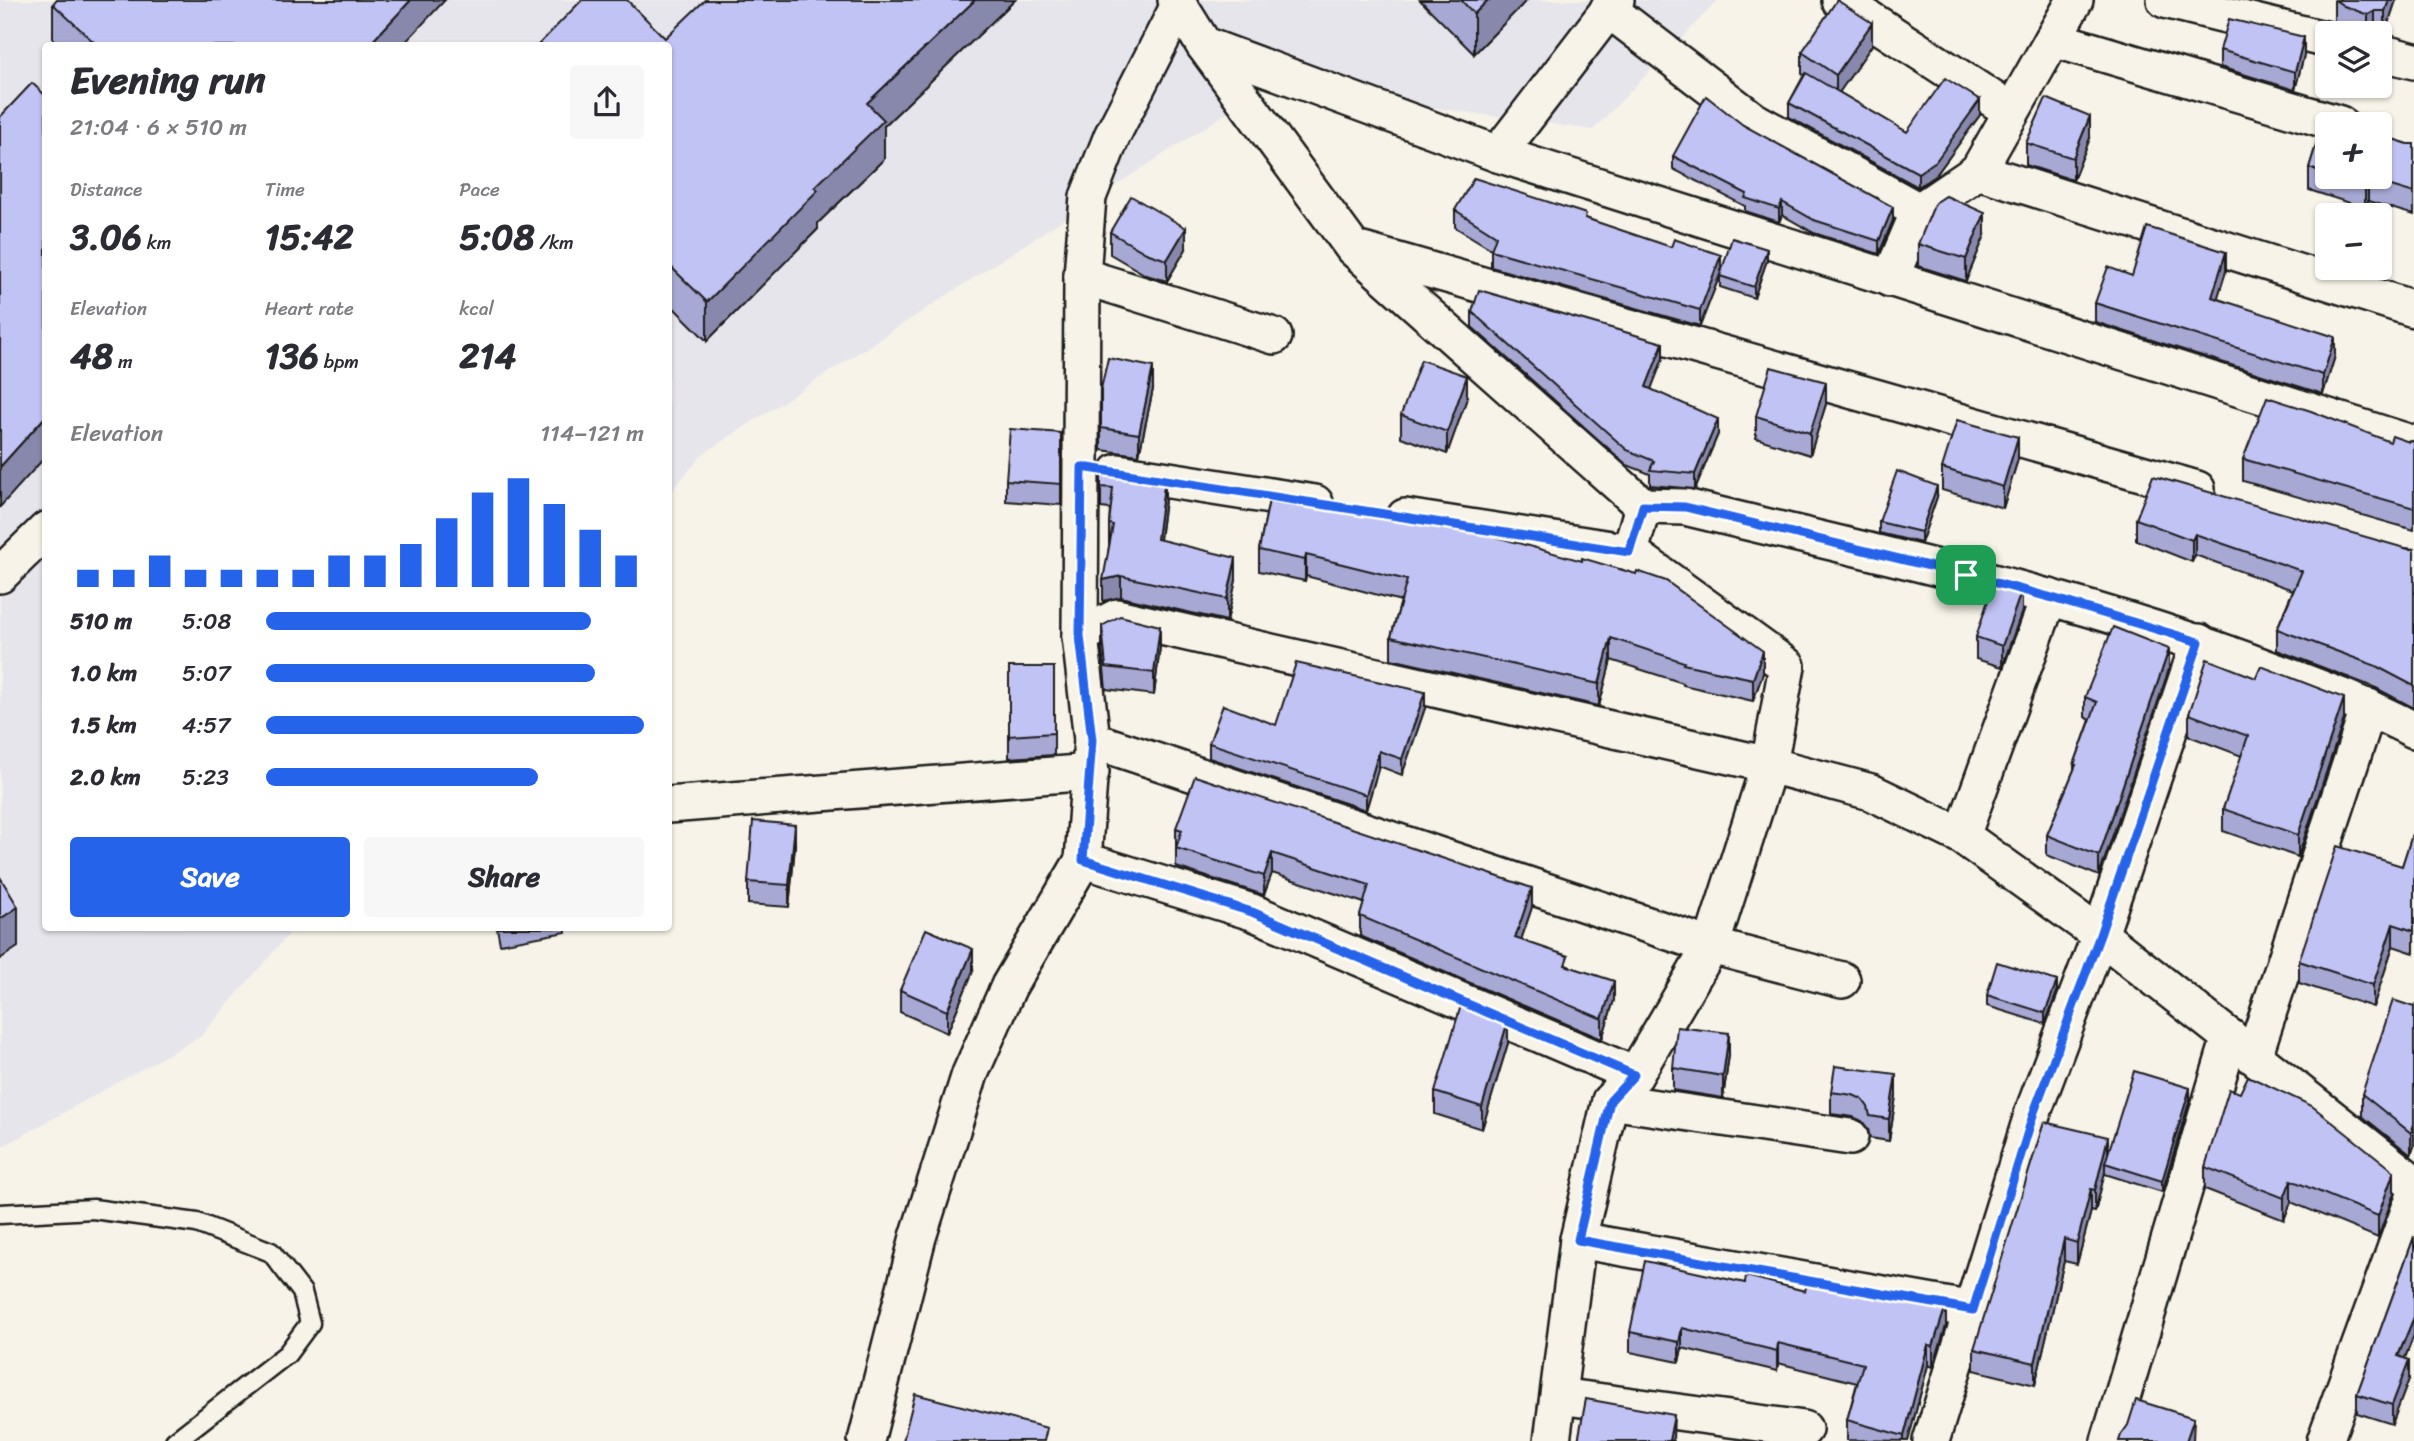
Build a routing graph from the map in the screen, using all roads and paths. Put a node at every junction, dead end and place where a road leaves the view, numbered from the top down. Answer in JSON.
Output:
{"nodes":[{"id":1,"x":1840,"y":0,"type":"edge"},
{"id":2,"x":2075,"y":0,"type":"edge"},
{"id":3,"x":2165,"y":0,"type":"edge"},
{"id":4,"x":1177,"y":2,"type":"edge"},
{"id":5,"x":1612,"y":5,"type":"edge"},
{"id":6,"x":2315,"y":37,"type":"edge"},
{"id":7,"x":2053,"y":39,"type":"junction"},
{"id":8,"x":1204,"y":45,"type":"junction"},
{"id":9,"x":2392,"y":55,"type":"edge"},
{"id":10,"x":2414,"y":61,"type":"edge"},
{"id":11,"x":2011,"y":111,"type":"junction"},
{"id":12,"x":2315,"y":117,"type":"edge"},
{"id":13,"x":1498,"y":154,"type":"junction"},
{"id":14,"x":1978,"y":171,"type":"junction"},
{"id":15,"x":1919,"y":211,"type":"junction"},
{"id":16,"x":1353,"y":248,"type":"junction"},
{"id":17,"x":1082,"y":276,"type":"junction"},
{"id":18,"x":1890,"y":279,"type":"junction"},
{"id":19,"x":2414,"y":309,"type":"edge"},
{"id":20,"x":1274,"y":336,"type":"dead end"},
{"id":21,"x":2414,"y":444,"type":"edge"},
{"id":22,"x":1082,"y":467,"type":"junction"},
{"id":23,"x":2231,"y":499,"type":"edge"},
{"id":24,"x":1643,"y":506,"type":"junction"},
{"id":25,"x":42,"y":534,"type":"edge"},
{"id":26,"x":1629,"y":552,"type":"junction"},
{"id":27,"x":0,"y":575,"type":"edge"},
{"id":28,"x":2049,"y":597,"type":"junction"},
{"id":29,"x":1080,"y":636,"type":"junction"},
{"id":30,"x":2199,"y":642,"type":"junction"},
{"id":31,"x":2369,"y":707,"type":"junction"},
{"id":32,"x":2414,"y":730,"type":"edge"},
{"id":33,"x":1091,"y":756,"type":"junction"},
{"id":34,"x":1769,"y":765,"type":"junction"},
{"id":35,"x":672,"y":804,"type":"edge"},
{"id":36,"x":1962,"y":836,"type":"junction"},
{"id":37,"x":1083,"y":860,"type":"junction"},
{"id":38,"x":2100,"y":935,"type":"junction"},
{"id":39,"x":1711,"y":946,"type":"junction"},
{"id":40,"x":1842,"y":980,"type":"dead end"},
{"id":41,"x":2242,"y":1046,"type":"junction"},
{"id":42,"x":1634,"y":1075,"type":"junction"},
{"id":43,"x":1610,"y":1101,"type":"junction"},
{"id":44,"x":1850,"y":1137,"type":"dead end"},
{"id":45,"x":2414,"y":1183,"type":"edge"},
{"id":46,"x":2414,"y":1197,"type":"edge"},
{"id":47,"x":0,"y":1214,"type":"edge"},
{"id":48,"x":1578,"y":1240,"type":"junction"},
{"id":49,"x":1973,"y":1310,"type":"junction"},
{"id":50,"x":1559,"y":1396,"type":"junction"},
{"id":51,"x":1804,"y":1429,"type":"dead end"},
{"id":52,"x":175,"y":1441,"type":"edge"},
{"id":53,"x":866,"y":1441,"type":"edge"},
{"id":54,"x":1552,"y":1441,"type":"edge"},
{"id":55,"x":1931,"y":1441,"type":"edge"},
{"id":56,"x":2109,"y":1441,"type":"edge"},
{"id":57,"x":2325,"y":1441,"type":"edge"}],
"edges":[{"from":1,"to":11,"type":"street"},
{"from":2,"to":7,"type":"street"},
{"from":3,"to":6,"type":"street"},
{"from":4,"to":8,"type":"street"},
{"from":4,"to":17,"type":"street"},
{"from":5,"to":13,"type":"street"},
{"from":5,"to":15,"type":"street"},
{"from":7,"to":11,"type":"street"},
{"from":7,"to":12,"type":"street"},
{"from":8,"to":13,"type":"street"},
{"from":8,"to":16,"type":"street"},
{"from":9,"to":10,"type":"street"},
{"from":11,"to":14,"type":"street"},
{"from":13,"to":18,"type":"street"},
{"from":14,"to":15,"type":"street"},
{"from":14,"to":19,"type":"street"},
{"from":15,"to":18,"type":"street"},
{"from":16,"to":23,"type":"street"},
{"from":16,"to":24,"type":"street"},
{"from":17,"to":20,"type":"street"},
{"from":17,"to":22,"type":"street"},
{"from":18,"to":21,"type":"street"},
{"from":22,"to":26,"type":"street"},
{"from":22,"to":29,"type":"street"},
{"from":24,"to":26,"type":"street"},
{"from":24,"to":28,"type":"street"},
{"from":25,"to":27,"type":"street"},
{"from":26,"to":34,"type":"street"},
{"from":28,"to":30,"type":"street"},
{"from":28,"to":36,"type":"street"},
{"from":29,"to":33,"type":"street"},
{"from":29,"to":34,"type":"street"},
{"from":30,"to":31,"type":"street"},
{"from":30,"to":38,"type":"street"},
{"from":31,"to":32,"type":"street"},
{"from":31,"to":41,"type":"street"},
{"from":33,"to":35,"type":"street"},
{"from":33,"to":37,"type":"street"},
{"from":33,"to":39,"type":"street"},
{"from":34,"to":36,"type":"street"},
{"from":34,"to":39,"type":"street"},
{"from":36,"to":38,"type":"street"},
{"from":37,"to":42,"type":"street"},
{"from":37,"to":53,"type":"street"},
{"from":38,"to":41,"type":"street"},
{"from":38,"to":49,"type":"street"},
{"from":39,"to":40,"type":"street"},
{"from":39,"to":42,"type":"street"},
{"from":41,"to":45,"type":"street"},
{"from":41,"to":56,"type":"street"},
{"from":42,"to":43,"type":"street"},
{"from":43,"to":44,"type":"street"},
{"from":43,"to":48,"type":"street"},
{"from":46,"to":57,"type":"street"},
{"from":47,"to":52,"type":"lane"},
{"from":48,"to":49,"type":"street"},
{"from":48,"to":50,"type":"street"},
{"from":49,"to":55,"type":"street"},
{"from":50,"to":51,"type":"street"},
{"from":50,"to":54,"type":"street"}]}
